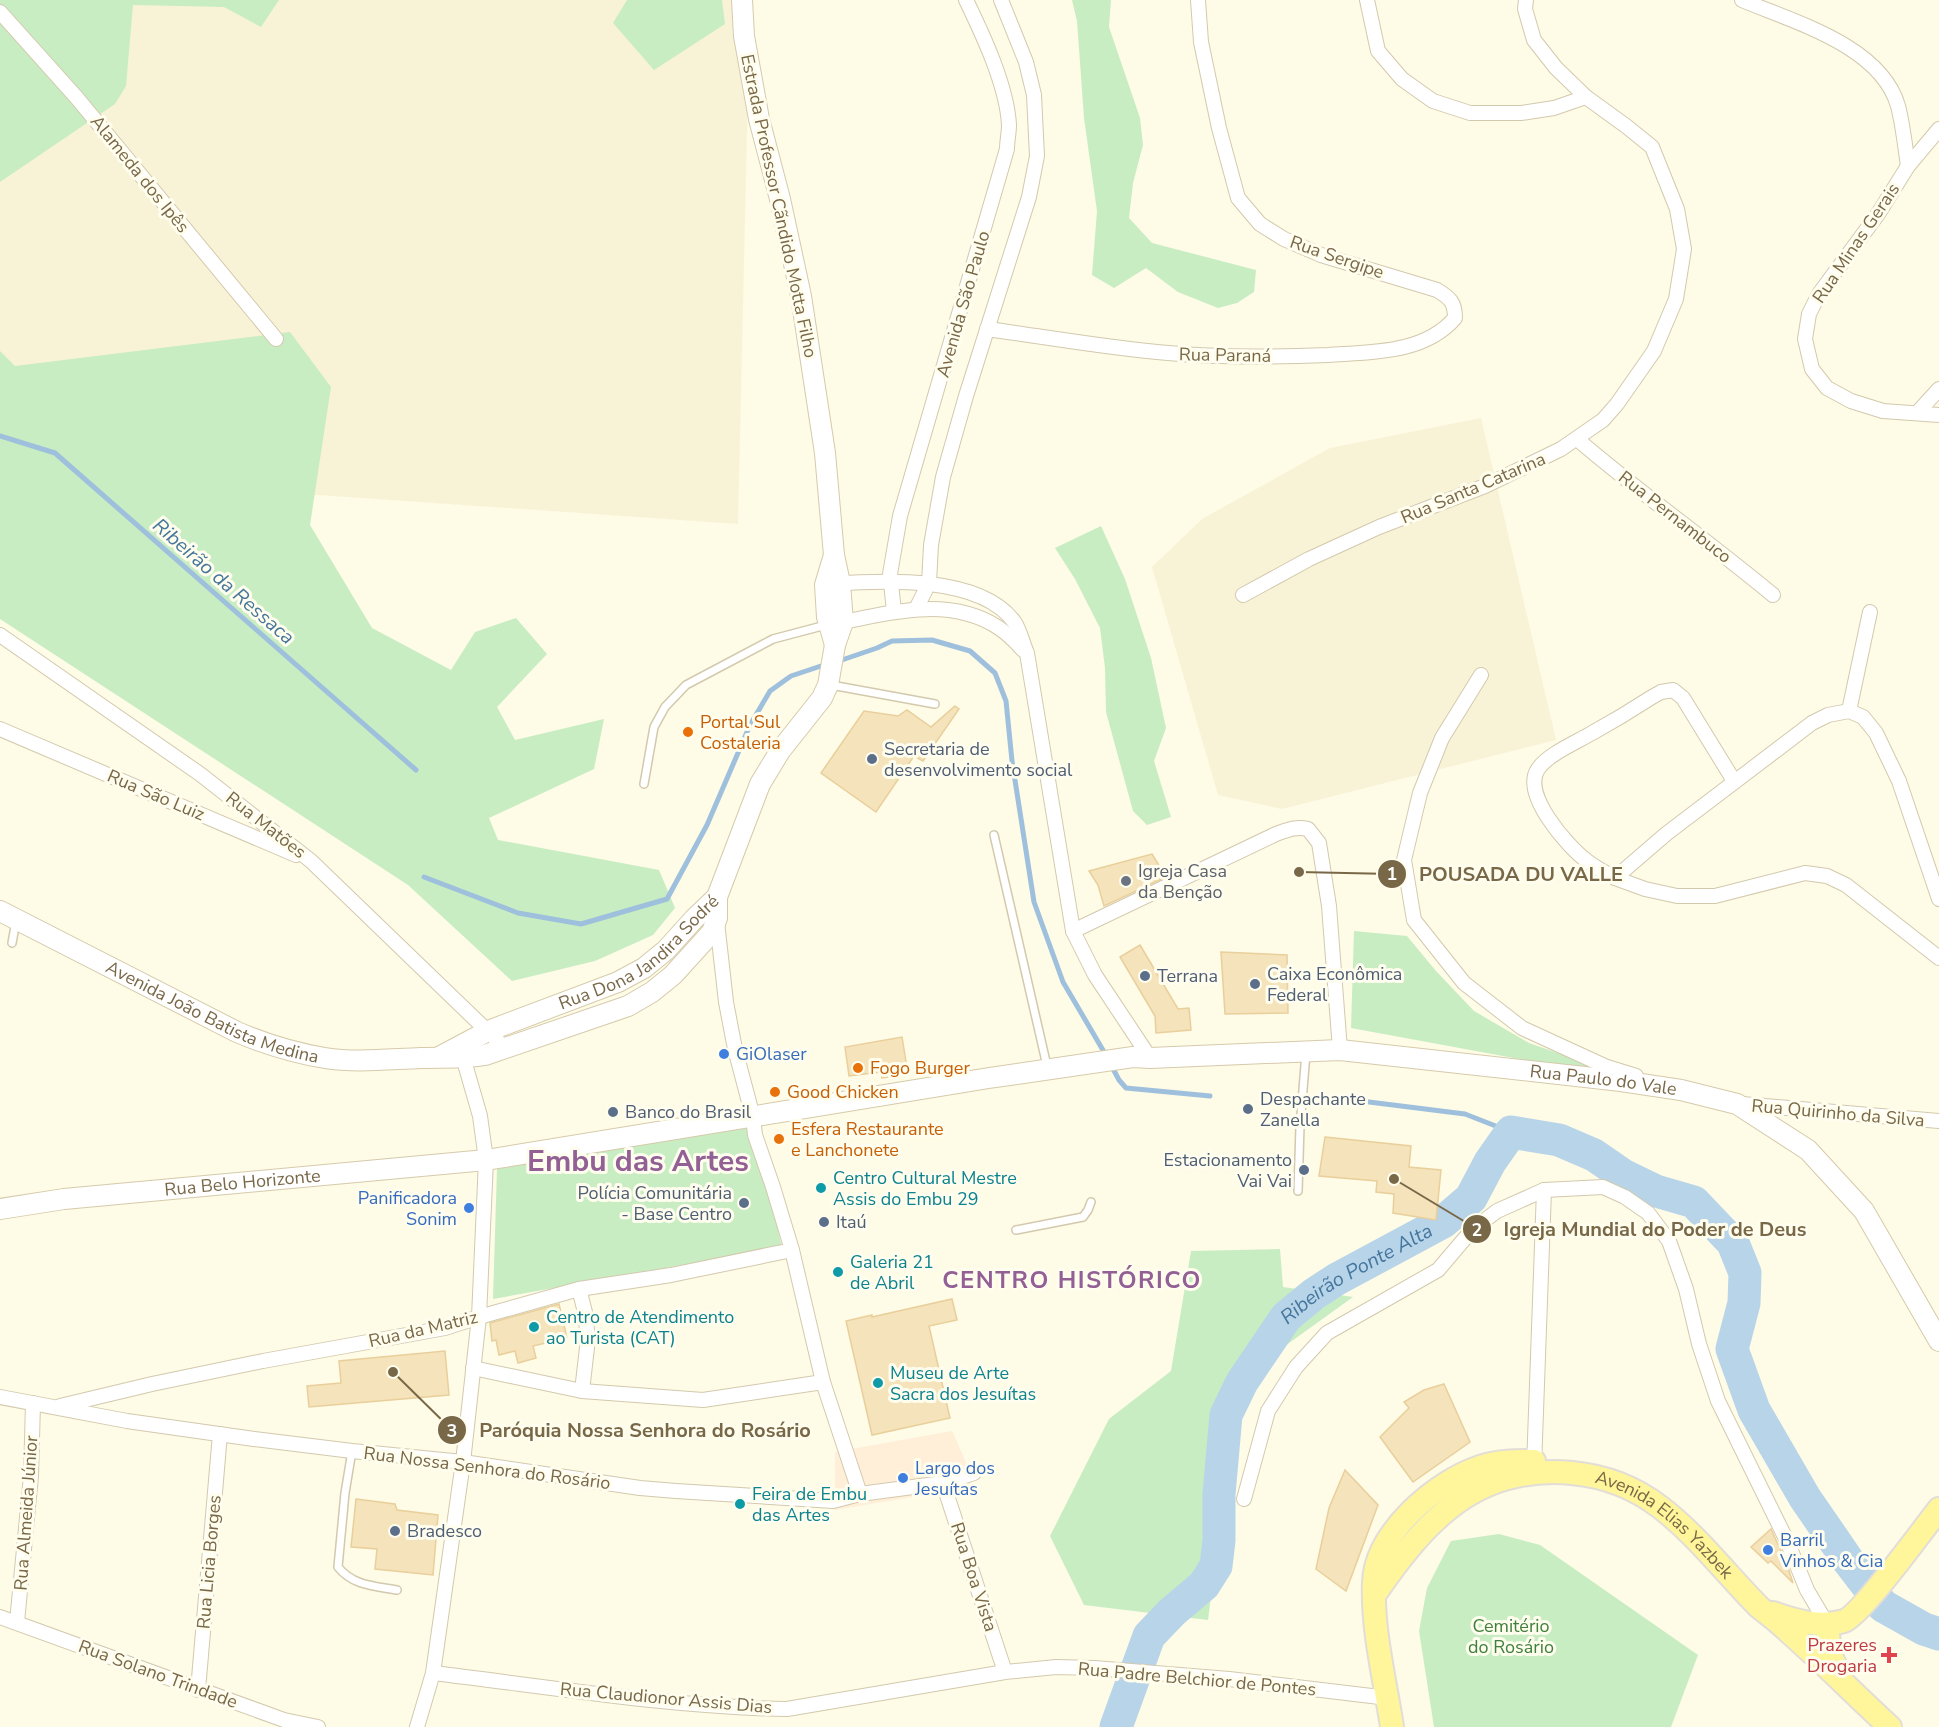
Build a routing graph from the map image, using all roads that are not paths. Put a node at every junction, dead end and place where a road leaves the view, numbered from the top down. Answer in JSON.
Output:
{"nodes":[{"id":1,"x":742,"y":0,"type":"edge"},
{"id":2,"x":966,"y":0,"type":"edge"},
{"id":3,"x":1001,"y":0,"type":"edge"},
{"id":4,"x":1198,"y":0,"type":"edge"},
{"id":5,"x":1367,"y":0,"type":"edge"},
{"id":6,"x":1526,"y":0,"type":"edge"},
{"id":7,"x":1742,"y":0,"type":"edge"},
{"id":8,"x":0,"y":12,"type":"edge"},
{"id":9,"x":1586,"y":97,"type":"junction"},
{"id":10,"x":1939,"y":129,"type":"edge"},
{"id":11,"x":1908,"y":166,"type":"junction"},
{"id":12,"x":1455,"y":318,"type":"joint"},
{"id":13,"x":987,"y":329,"type":"junction"},
{"id":14,"x":276,"y":339,"type":"dead end"},
{"id":15,"x":1939,"y":389,"type":"edge"},
{"id":16,"x":1918,"y":412,"type":"junction"},
{"id":17,"x":1939,"y":415,"type":"edge"},
{"id":18,"x":1577,"y":439,"type":"junction"},
{"id":19,"x":891,"y":582,"type":"junction"},
{"id":20,"x":929,"y":583,"type":"junction"},
{"id":21,"x":833,"y":584,"type":"junction"},
{"id":22,"x":1243,"y":594,"type":"dead end"},
{"id":23,"x":1773,"y":595,"type":"dead end"},
{"id":24,"x":916,"y":609,"type":"junction"},
{"id":25,"x":894,"y":611,"type":"junction"},
{"id":26,"x":1870,"y":612,"type":"dead end"},
{"id":27,"x":836,"y":623,"type":"junction"},
{"id":28,"x":0,"y":635,"type":"edge"},
{"id":29,"x":1027,"y":653,"type":"junction"},
{"id":30,"x":1481,"y":675,"type":"dead end"},
{"id":31,"x":830,"y":679,"type":"junction"},
{"id":32,"x":935,"y":704,"type":"dead end"},
{"id":33,"x":1850,"y":711,"type":"junction"},
{"id":34,"x":0,"y":729,"type":"edge"},
{"id":35,"x":1734,"y":781,"type":"junction"},
{"id":36,"x":644,"y":784,"type":"dead end"},
{"id":37,"x":994,"y":835,"type":"dead end"},
{"id":38,"x":311,"y":861,"type":"junction"},
{"id":39,"x":1615,"y":878,"type":"junction"},
{"id":40,"x":717,"y":897,"type":"junction"},
{"id":41,"x":1939,"y":899,"type":"edge"},
{"id":42,"x":8,"y":915,"type":"edge"},
{"id":43,"x":717,"y":918,"type":"junction"},
{"id":44,"x":1073,"y":931,"type":"junction"},
{"id":45,"x":12,"y":944,"type":"dead end"},
{"id":46,"x":1939,"y":958,"type":"edge"},
{"id":47,"x":505,"y":1048,"type":"junction"},
{"id":48,"x":1340,"y":1050,"type":"junction"},
{"id":49,"x":1306,"y":1051,"type":"junction"},
{"id":50,"x":464,"y":1054,"type":"junction"},
{"id":51,"x":1142,"y":1057,"type":"junction"},
{"id":52,"x":1047,"y":1069,"type":"junction"},
{"id":53,"x":1681,"y":1090,"type":"junction"},
{"id":54,"x":1737,"y":1104,"type":"junction"},
{"id":55,"x":753,"y":1117,"type":"junction"},
{"id":56,"x":1939,"y":1121,"type":"edge"},
{"id":57,"x":486,"y":1160,"type":"junction"},
{"id":58,"x":1544,"y":1190,"type":"junction"},
{"id":59,"x":1298,"y":1191,"type":"dead end"},
{"id":60,"x":1091,"y":1202,"type":"dead end"},
{"id":61,"x":0,"y":1209,"type":"edge"},
{"id":62,"x":1016,"y":1230,"type":"dead end"},
{"id":63,"x":792,"y":1250,"type":"junction"},
{"id":64,"x":579,"y":1289,"type":"junction"},
{"id":65,"x":479,"y":1317,"type":"junction"},
{"id":66,"x":1939,"y":1341,"type":"edge"},
{"id":67,"x":473,"y":1368,"type":"junction"},
{"id":68,"x":823,"y":1382,"type":"junction"},
{"id":69,"x":582,"y":1391,"type":"junction"},
{"id":70,"x":0,"y":1397,"type":"edge"},
{"id":71,"x":33,"y":1403,"type":"junction"},
{"id":72,"x":55,"y":1408,"type":"junction"},
{"id":73,"x":220,"y":1434,"type":"junction"},
{"id":74,"x":352,"y":1451,"type":"junction"},
{"id":75,"x":463,"y":1462,"type":"junction"},
{"id":76,"x":1540,"y":1468,"type":"junction"},
{"id":77,"x":974,"y":1473,"type":"dead end"},
{"id":78,"x":943,"y":1483,"type":"junction"},
{"id":79,"x":860,"y":1494,"type":"junction"},
{"id":80,"x":1244,"y":1499,"type":"dead end"},
{"id":81,"x":1939,"y":1509,"type":"edge"},
{"id":82,"x":398,"y":1590,"type":"dead end"},
{"id":83,"x":1760,"y":1608,"type":"junction"},
{"id":84,"x":0,"y":1617,"type":"edge"},
{"id":85,"x":17,"y":1622,"type":"junction"},
{"id":86,"x":1827,"y":1624,"type":"junction"},
{"id":87,"x":433,"y":1672,"type":"junction"},
{"id":88,"x":1005,"y":1672,"type":"junction"},
{"id":89,"x":1844,"y":1684,"type":"junction"},
{"id":90,"x":198,"y":1690,"type":"junction"},
{"id":91,"x":1388,"y":1698,"type":"junction"},
{"id":92,"x":286,"y":1723,"type":"edge"},
{"id":93,"x":318,"y":1727,"type":"edge"},
{"id":94,"x":417,"y":1727,"type":"edge"},
{"id":95,"x":1392,"y":1727,"type":"edge"},
{"id":96,"x":1890,"y":1727,"type":"edge"}],
"edges":[{"from":1,"to":21,"type":"street","name":"Estrada Professor Cãndido Motta Filho"},
{"from":2,"to":19,"type":"street","name":"Avenida São Paulo"},
{"from":3,"to":13,"type":"street","name":"Avenida São Paulo"},
{"from":4,"to":12,"type":"street","name":"Rua Sergipe"},
{"from":5,"to":9,"type":"street"},
{"from":6,"to":9,"type":"street","name":"Rua Santa Catarina"},
{"from":7,"to":11,"type":"street"},
{"from":8,"to":14,"type":"street","name":"Alameda dos Ipês"},
{"from":9,"to":18,"type":"street","name":"Rua Santa Catarina"},
{"from":10,"to":11,"type":"street","name":"Rua Minas Gerais"},
{"from":11,"to":16,"type":"street","name":"Rua Minas Gerais"},
{"from":12,"to":13,"type":"street","name":"Rua Paraná"},
{"from":13,"to":20,"type":"street","name":"Avenida São Paulo"},
{"from":15,"to":16,"type":"street"},
{"from":16,"to":17,"type":"street"},
{"from":18,"to":22,"type":"street","name":"Rua Santa Catarina"},
{"from":18,"to":23,"type":"street","name":"Rua Pernambuco"},
{"from":19,"to":20,"type":"street"},
{"from":19,"to":21,"type":"street"},
{"from":19,"to":25,"type":"street","name":"Avenida São Paulo"},
{"from":20,"to":24,"type":"street","name":"Avenida São Paulo"},
{"from":20,"to":29,"type":"street"},
{"from":21,"to":27,"type":"street","name":"Estrada Professor Cãndido Motta Filho"},
{"from":24,"to":25,"type":"street"},
{"from":24,"to":29,"type":"street"},
{"from":25,"to":27,"type":"street"},
{"from":26,"to":33,"type":"street"},
{"from":27,"to":31,"type":"street","name":"Estrada Professor Cãndido Motta Filho"},
{"from":27,"to":36,"type":"lane"},
{"from":28,"to":38,"type":"street","name":"Rua Matões"},
{"from":29,"to":44,"type":"street"},
{"from":30,"to":53,"type":"street"},
{"from":31,"to":32,"type":"lane"},
{"from":31,"to":40,"type":"street"},
{"from":33,"to":35,"type":"street"},
{"from":33,"to":41,"type":"street"},
{"from":34,"to":38,"type":"street","name":"Rua São Luiz"},
{"from":35,"to":39,"type":"street"},
{"from":35,"to":39,"type":"street"},
{"from":37,"to":52,"type":"lane"},
{"from":38,"to":50,"type":"street","name":"Rua Matões"},
{"from":39,"to":46,"type":"street"},
{"from":40,"to":43,"type":"street","name":"Rua Dona Jandira Sodré"},
{"from":40,"to":50,"type":"street","name":"Rua Dona Jandira Sodré"},
{"from":42,"to":45,"type":"lane"},
{"from":42,"to":50,"type":"street","name":"Avenida João Batista Medina"},
{"from":43,"to":47,"type":"street","name":"Rua Dona Jandira Sodré"},
{"from":43,"to":55,"type":"street"},
{"from":44,"to":48,"type":"street"},
{"from":44,"to":51,"type":"street"},
{"from":47,"to":50,"type":"street","name":"Rua Dona Jandira Sodré"},
{"from":47,"to":50,"type":"street","name":"Rua Matões"},
{"from":48,"to":49,"type":"street","name":"Rua Paulo do Vale"},
{"from":48,"to":53,"type":"street","name":"Rua Paulo do Vale"},
{"from":49,"to":51,"type":"street","name":"Rua Paulo do Vale"},
{"from":49,"to":59,"type":"lane"},
{"from":50,"to":57,"type":"street"},
{"from":51,"to":52,"type":"street","name":"Rua Paulo do Vale"},
{"from":52,"to":55,"type":"street","name":"Rua Paulo do Vale"},
{"from":53,"to":54,"type":"street","name":"Rua Paulo do Vale"},
{"from":54,"to":56,"type":"street","name":"Rua Quirinho da Silva"},
{"from":54,"to":66,"type":"street","name":"Rua Paulo do Vale"},
{"from":55,"to":57,"type":"street","name":"Rua Belo Horizonte"},
{"from":55,"to":63,"type":"street"},
{"from":57,"to":61,"type":"street","name":"Rua Belo Horizonte"},
{"from":57,"to":65,"type":"street"},
{"from":58,"to":76,"type":"street"},
{"from":58,"to":80,"type":"street"},
{"from":58,"to":86,"type":"street"},
{"from":60,"to":62,"type":"lane"},
{"from":63,"to":64,"type":"street","name":"Rua da Matriz"},
{"from":63,"to":68,"type":"street"},
{"from":64,"to":65,"type":"street","name":"Rua da Matriz"},
{"from":64,"to":69,"type":"street"},
{"from":65,"to":67,"type":"street"},
{"from":65,"to":72,"type":"street","name":"Rua da Matriz"},
{"from":67,"to":69,"type":"street"},
{"from":67,"to":75,"type":"street"},
{"from":68,"to":69,"type":"street"},
{"from":68,"to":79,"type":"street"},
{"from":70,"to":71,"type":"street","name":"Rua Nossa Senhora do Rosário"},
{"from":71,"to":72,"type":"street","name":"Rua Nossa Senhora do Rosário"},
{"from":71,"to":85,"type":"street","name":"Rua Almeida Júnior"},
{"from":72,"to":73,"type":"street","name":"Rua Nossa Senhora do Rosário"},
{"from":73,"to":74,"type":"street","name":"Rua Nossa Senhora do Rosário"},
{"from":73,"to":90,"type":"street","name":"Rua Licia Borges"},
{"from":74,"to":75,"type":"street","name":"Rua Nossa Senhora do Rosário"},
{"from":74,"to":82,"type":"lane"},
{"from":75,"to":79,"type":"street","name":"Rua Nossa Senhora do Rosário"},
{"from":75,"to":87,"type":"street"},
{"from":76,"to":83,"type":"main road","name":"Avenida Elias Yazbek"},
{"from":76,"to":91,"type":"main road","name":"Avenida Elias Yazbek"},
{"from":77,"to":78,"type":"street","name":"Rua Nossa Senhora do Rosário"},
{"from":78,"to":79,"type":"street","name":"Rua Nossa Senhora do Rosário"},
{"from":78,"to":88,"type":"street","name":"Rua Boa Vista"},
{"from":81,"to":86,"type":"main road"},
{"from":83,"to":86,"type":"main road","name":"Avenida Elias Yazbek"},
{"from":83,"to":89,"type":"main road","name":"Avenida Elias Yazbek"},
{"from":84,"to":85,"type":"street","name":"Rua Solano Trindade"},
{"from":85,"to":90,"type":"street","name":"Rua Solano Trindade"},
{"from":86,"to":89,"type":"main road"},
{"from":87,"to":88,"type":"street","name":"Rua Claudionor Assis Dias"},
{"from":87,"to":94,"type":"street"},
{"from":88,"to":91,"type":"street","name":"Rua Padre Belchior de Pontes"},
{"from":89,"to":96,"type":"main road","name":"Avenida Elias Yazbek"},
{"from":90,"to":92,"type":"street","name":"Rua Solano Trindade"},
{"from":91,"to":95,"type":"main road","name":"Avenida Elias Yazbek"},
{"from":92,"to":93,"type":"street","name":"Rua Solano Trindade"}]}
